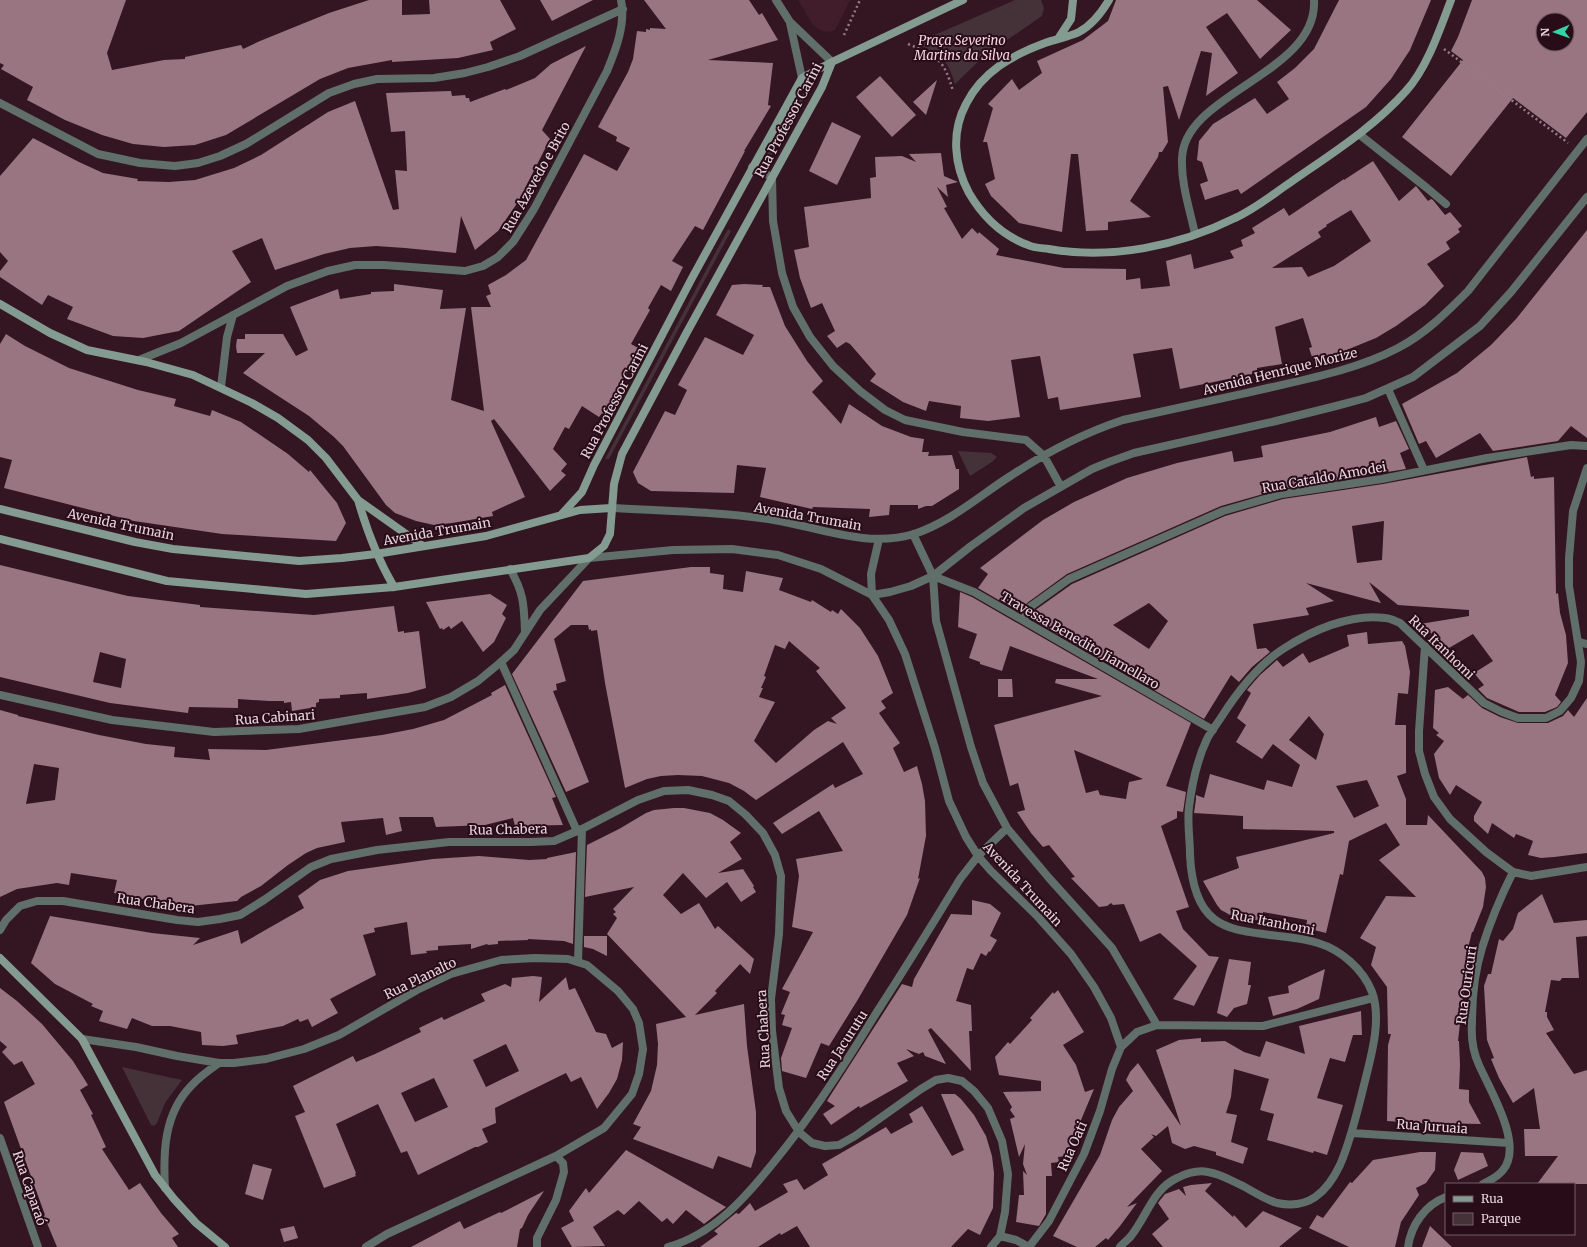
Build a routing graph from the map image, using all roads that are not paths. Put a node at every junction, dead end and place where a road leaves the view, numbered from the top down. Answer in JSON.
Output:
{"nodes":[{"id":1,"x":621,"y":0,"type":"edge"},
{"id":2,"x":776,"y":0,"type":"edge"},
{"id":3,"x":963,"y":0,"type":"edge"},
{"id":4,"x":1073,"y":0,"type":"edge"},
{"id":5,"x":1109,"y":0,"type":"edge"},
{"id":6,"x":1314,"y":0,"type":"edge"},
{"id":7,"x":1452,"y":0,"type":"edge"},
{"id":8,"x":623,"y":9,"type":"junction"},
{"id":9,"x":790,"y":22,"type":"junction"},
{"id":10,"x":1058,"y":39,"type":"junction"},
{"id":11,"x":832,"y":62,"type":"junction"},
{"id":12,"x":802,"y":78,"type":"junction"},
{"id":13,"x":0,"y":103,"type":"edge"},
{"id":14,"x":1360,"y":135,"type":"junction"},
{"id":15,"x":1587,"y":139,"type":"edge"},
{"id":16,"x":752,"y":166,"type":"junction"},
{"id":17,"x":772,"y":177,"type":"junction"},
{"id":18,"x":1587,"y":197,"type":"edge"},
{"id":19,"x":1446,"y":204,"type":"dead end"},
{"id":20,"x":1195,"y":234,"type":"junction"},
{"id":21,"x":0,"y":304,"type":"edge"},
{"id":22,"x":233,"y":316,"type":"junction"},
{"id":23,"x":139,"y":360,"type":"junction"},
{"id":24,"x":221,"y":387,"type":"junction"},
{"id":25,"x":1388,"y":389,"type":"junction"},
{"id":26,"x":1587,"y":446,"type":"edge"},
{"id":27,"x":1044,"y":456,"type":"junction"},
{"id":28,"x":1587,"y":468,"type":"edge"},
{"id":29,"x":1424,"y":470,"type":"junction"},
{"id":30,"x":1061,"y":487,"type":"junction"},
{"id":31,"x":358,"y":500,"type":"junction"},
{"id":32,"x":611,"y":508,"type":"junction"},
{"id":33,"x":0,"y":509,"type":"edge"},
{"id":34,"x":561,"y":514,"type":"junction"},
{"id":35,"x":913,"y":534,"type":"junction"},
{"id":36,"x":879,"y":539,"type":"junction"},
{"id":37,"x":0,"y":540,"type":"edge"},
{"id":38,"x":423,"y":546,"type":"junction"},
{"id":39,"x":376,"y":554,"type":"junction"},
{"id":40,"x":589,"y":558,"type":"junction"},
{"id":41,"x":510,"y":569,"type":"junction"},
{"id":42,"x":933,"y":576,"type":"junction"},
{"id":43,"x":394,"y":587,"type":"junction"},
{"id":44,"x":872,"y":595,"type":"junction"},
{"id":45,"x":1023,"y":620,"type":"junction"},
{"id":46,"x":525,"y":632,"type":"junction"},
{"id":47,"x":1583,"y":643,"type":"edge"},
{"id":48,"x":1425,"y":646,"type":"junction"},
{"id":49,"x":501,"y":662,"type":"junction"},
{"id":50,"x":0,"y":695,"type":"edge"},
{"id":51,"x":1213,"y":730,"type":"junction"},
{"id":52,"x":1007,"y":828,"type":"junction"},
{"id":53,"x":579,"y":830,"type":"junction"},
{"id":54,"x":978,"y":856,"type":"junction"},
{"id":55,"x":1587,"y":867,"type":"edge"},
{"id":56,"x":1513,"y":872,"type":"junction"},
{"id":57,"x":0,"y":930,"type":"edge"},
{"id":58,"x":0,"y":958,"type":"edge"},
{"id":59,"x":578,"y":962,"type":"junction"},
{"id":60,"x":1373,"y":998,"type":"junction"},
{"id":61,"x":1157,"y":1025,"type":"junction"},
{"id":62,"x":82,"y":1039,"type":"junction"},
{"id":63,"x":1122,"y":1047,"type":"junction"},
{"id":64,"x":219,"y":1063,"type":"junction"},
{"id":65,"x":799,"y":1132,"type":"junction"},
{"id":66,"x":1352,"y":1133,"type":"junction"},
{"id":67,"x":0,"y":1138,"type":"edge"},
{"id":68,"x":1509,"y":1143,"type":"junction"},
{"id":69,"x":556,"y":1156,"type":"junction"},
{"id":70,"x":1485,"y":1183,"type":"edge"},
{"id":71,"x":165,"y":1188,"type":"junction"},
{"id":72,"x":1445,"y":1198,"type":"edge"},
{"id":73,"x":1000,"y":1236,"type":"junction"},
{"id":74,"x":38,"y":1247,"type":"edge"},
{"id":75,"x":225,"y":1247,"type":"edge"},
{"id":76,"x":366,"y":1247,"type":"edge"},
{"id":77,"x":537,"y":1247,"type":"edge"},
{"id":78,"x":668,"y":1247,"type":"edge"},
{"id":79,"x":991,"y":1247,"type":"edge"},
{"id":80,"x":1029,"y":1247,"type":"edge"},
{"id":81,"x":1120,"y":1247,"type":"edge"},
{"id":82,"x":1408,"y":1247,"type":"edge"}],
"edges":[{"from":1,"to":8,"type":"street","name":"Rua Azevedo e Brito"},
{"from":2,"to":9,"type":"street"},
{"from":3,"to":11,"type":"main road"},
{"from":4,"to":10,"type":"main road"},
{"from":5,"to":10,"type":"main road"},
{"from":6,"to":20,"type":"street"},
{"from":7,"to":14,"type":"main road"},
{"from":8,"to":13,"type":"street"},
{"from":8,"to":22,"type":"street","name":"Rua Azevedo e Brito"},
{"from":9,"to":11,"type":"street"},
{"from":9,"to":12,"type":"street"},
{"from":10,"to":20,"type":"main road"},
{"from":11,"to":12,"type":"main road","name":"Rua Professor Carini"},
{"from":11,"to":17,"type":"main road","name":"Rua Professor Carini"},
{"from":12,"to":16,"type":"main road","name":"Rua Professor Carini"},
{"from":14,"to":19,"type":"street"},
{"from":14,"to":20,"type":"main road"},
{"from":15,"to":27,"type":"street","name":"Avenida Henrique Morize"},
{"from":16,"to":17,"type":"street"},
{"from":16,"to":34,"type":"main road","name":"Rua Professor Carini"},
{"from":17,"to":27,"type":"street"},
{"from":17,"to":32,"type":"main road","name":"Rua Professor Carini"},
{"from":18,"to":25,"type":"street"},
{"from":21,"to":23,"type":"main road"},
{"from":22,"to":23,"type":"street","name":"Rua Azevedo e Brito"},
{"from":22,"to":24,"type":"street"},
{"from":23,"to":24,"type":"main road"},
{"from":24,"to":31,"type":"main road"},
{"from":25,"to":29,"type":"street"},
{"from":25,"to":30,"type":"street"},
{"from":26,"to":29,"type":"street","name":"Rua Cataldo Amodei"},
{"from":27,"to":30,"type":"street"},
{"from":27,"to":35,"type":"street","name":"Avenida Henrique Morize"},
{"from":28,"to":47,"type":"street","name":"Rua Itanhomi"},
{"from":29,"to":45,"type":"street","name":"Rua Cataldo Amodei"},
{"from":30,"to":42,"type":"street"},
{"from":31,"to":38,"type":"main road"},
{"from":31,"to":39,"type":"main road"},
{"from":32,"to":34,"type":"main road","name":"Avenida Trumain"},
{"from":32,"to":36,"type":"street","name":"Avenida Trumain"},
{"from":32,"to":40,"type":"main road","name":"Rua Professor Carini"},
{"from":33,"to":39,"type":"main road","name":"Avenida Trumain"},
{"from":34,"to":38,"type":"main road","name":"Avenida Trumain"},
{"from":35,"to":36,"type":"street","name":"Avenida Trumain"},
{"from":35,"to":42,"type":"street","name":"Avenida Trumain"},
{"from":36,"to":44,"type":"street"},
{"from":37,"to":43,"type":"main road","name":"Avenida Trumain"},
{"from":38,"to":39,"type":"main road","name":"Avenida Trumain"},
{"from":39,"to":43,"type":"main road"},
{"from":40,"to":41,"type":"main road","name":"Avenida Trumain"},
{"from":40,"to":44,"type":"street","name":"Avenida Trumain"},
{"from":40,"to":46,"type":"street","name":"Rua Cabinari"},
{"from":41,"to":43,"type":"main road","name":"Avenida Trumain"},
{"from":41,"to":46,"type":"street"},
{"from":42,"to":44,"type":"street"},
{"from":42,"to":45,"type":"street","name":"Travessa Benedito Jiamellaro"},
{"from":42,"to":52,"type":"street","name":"Avenida Trumain"},
{"from":44,"to":54,"type":"street","name":"Avenida Trumain"},
{"from":45,"to":51,"type":"street","name":"Travessa Benedito Jiamellaro"},
{"from":46,"to":49,"type":"street","name":"Rua Cabinari"},
{"from":47,"to":48,"type":"street","name":"Rua Itanhomi"},
{"from":48,"to":51,"type":"street","name":"Rua Itanhomi"},
{"from":48,"to":56,"type":"street"},
{"from":49,"to":50,"type":"street","name":"Rua Cabinari"},
{"from":49,"to":53,"type":"street"},
{"from":51,"to":60,"type":"street","name":"Rua Itanhomi"},
{"from":52,"to":54,"type":"street","name":"Rua Jacurutu"},
{"from":52,"to":61,"type":"street","name":"Avenida Trumain"},
{"from":53,"to":57,"type":"street","name":"Rua Chabera"},
{"from":53,"to":59,"type":"street"},
{"from":53,"to":65,"type":"street","name":"Rua Chabera"},
{"from":54,"to":63,"type":"street","name":"Avenida Trumain"},
{"from":54,"to":65,"type":"street","name":"Rua Jacurutu"},
{"from":55,"to":56,"type":"street"},
{"from":56,"to":68,"type":"street","name":"Rua Ouricuri"},
{"from":58,"to":62,"type":"main road"},
{"from":59,"to":64,"type":"street","name":"Rua Planalto"},
{"from":59,"to":69,"type":"street","name":"Rua Planalto"},
{"from":60,"to":61,"type":"street"},
{"from":60,"to":66,"type":"street","name":"Rua Itanhomi"},
{"from":61,"to":63,"type":"street"},
{"from":62,"to":64,"type":"street","name":"Rua Planalto"},
{"from":62,"to":71,"type":"main road"},
{"from":63,"to":80,"type":"street","name":"Rua Oati"},
{"from":64,"to":71,"type":"street"},
{"from":65,"to":73,"type":"street"},
{"from":65,"to":78,"type":"street","name":"Rua Jacurutu"},
{"from":66,"to":68,"type":"street","name":"Rua Juruaia"},
{"from":66,"to":81,"type":"street","name":"Rua Itanhomi"},
{"from":67,"to":74,"type":"street","name":"Rua Caparaó"},
{"from":68,"to":70,"type":"street","name":"Rua Ouricuri"},
{"from":69,"to":76,"type":"street","name":"Rua Planalto"},
{"from":69,"to":77,"type":"street"},
{"from":71,"to":75,"type":"main road"},
{"from":72,"to":82,"type":"street"},
{"from":73,"to":79,"type":"street"},
{"from":73,"to":80,"type":"street"}]}
